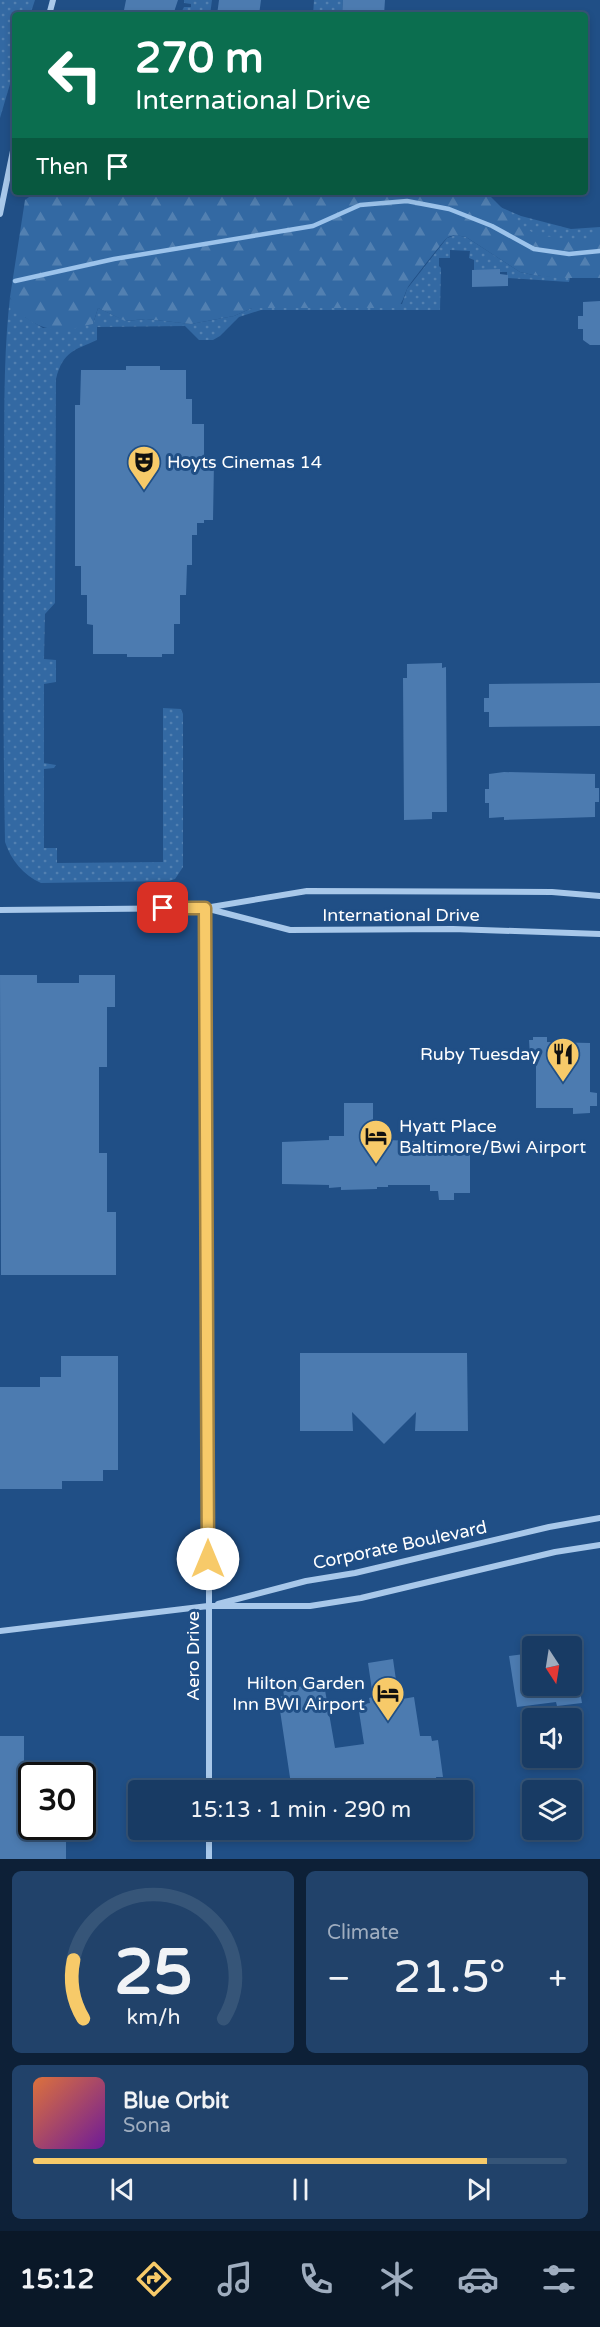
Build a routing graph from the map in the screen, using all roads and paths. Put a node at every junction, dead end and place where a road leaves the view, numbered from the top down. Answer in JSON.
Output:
{"nodes":[{"id":1,"x":12,"y":156,"type":"edge"},
{"id":2,"x":0,"y":214,"type":"edge"},
{"id":3,"x":600,"y":896,"type":"edge"},
{"id":4,"x":205,"y":908,"type":"junction"},
{"id":5,"x":0,"y":910,"type":"edge"},
{"id":6,"x":600,"y":934,"type":"edge"},
{"id":7,"x":600,"y":1518,"type":"edge"},
{"id":8,"x":600,"y":1545,"type":"edge"},
{"id":9,"x":208,"y":1606,"type":"junction"},
{"id":10,"x":0,"y":1631,"type":"edge"},
{"id":11,"x":208,"y":1780,"type":"edge"},
{"id":12,"x":209,"y":1840,"type":"edge"},
{"id":13,"x":208,"y":1859,"type":"edge"}],
"edges":[{"from":1,"to":2,"type":"street"},
{"from":3,"to":4,"type":"street","name":"International Drive"},
{"from":4,"to":5,"type":"street","name":"International Drive"},
{"from":4,"to":6,"type":"street","name":"International Drive"},
{"from":4,"to":9,"type":"street","name":"Aero Drive"},
{"from":7,"to":9,"type":"street","name":"Corporate Boulevard"},
{"from":8,"to":9,"type":"street","name":"Corporate Boulevard"},
{"from":9,"to":10,"type":"street","name":"Corporate Boulevard"},
{"from":9,"to":11,"type":"street","name":"Aero Drive"},
{"from":12,"to":13,"type":"street"}]}
